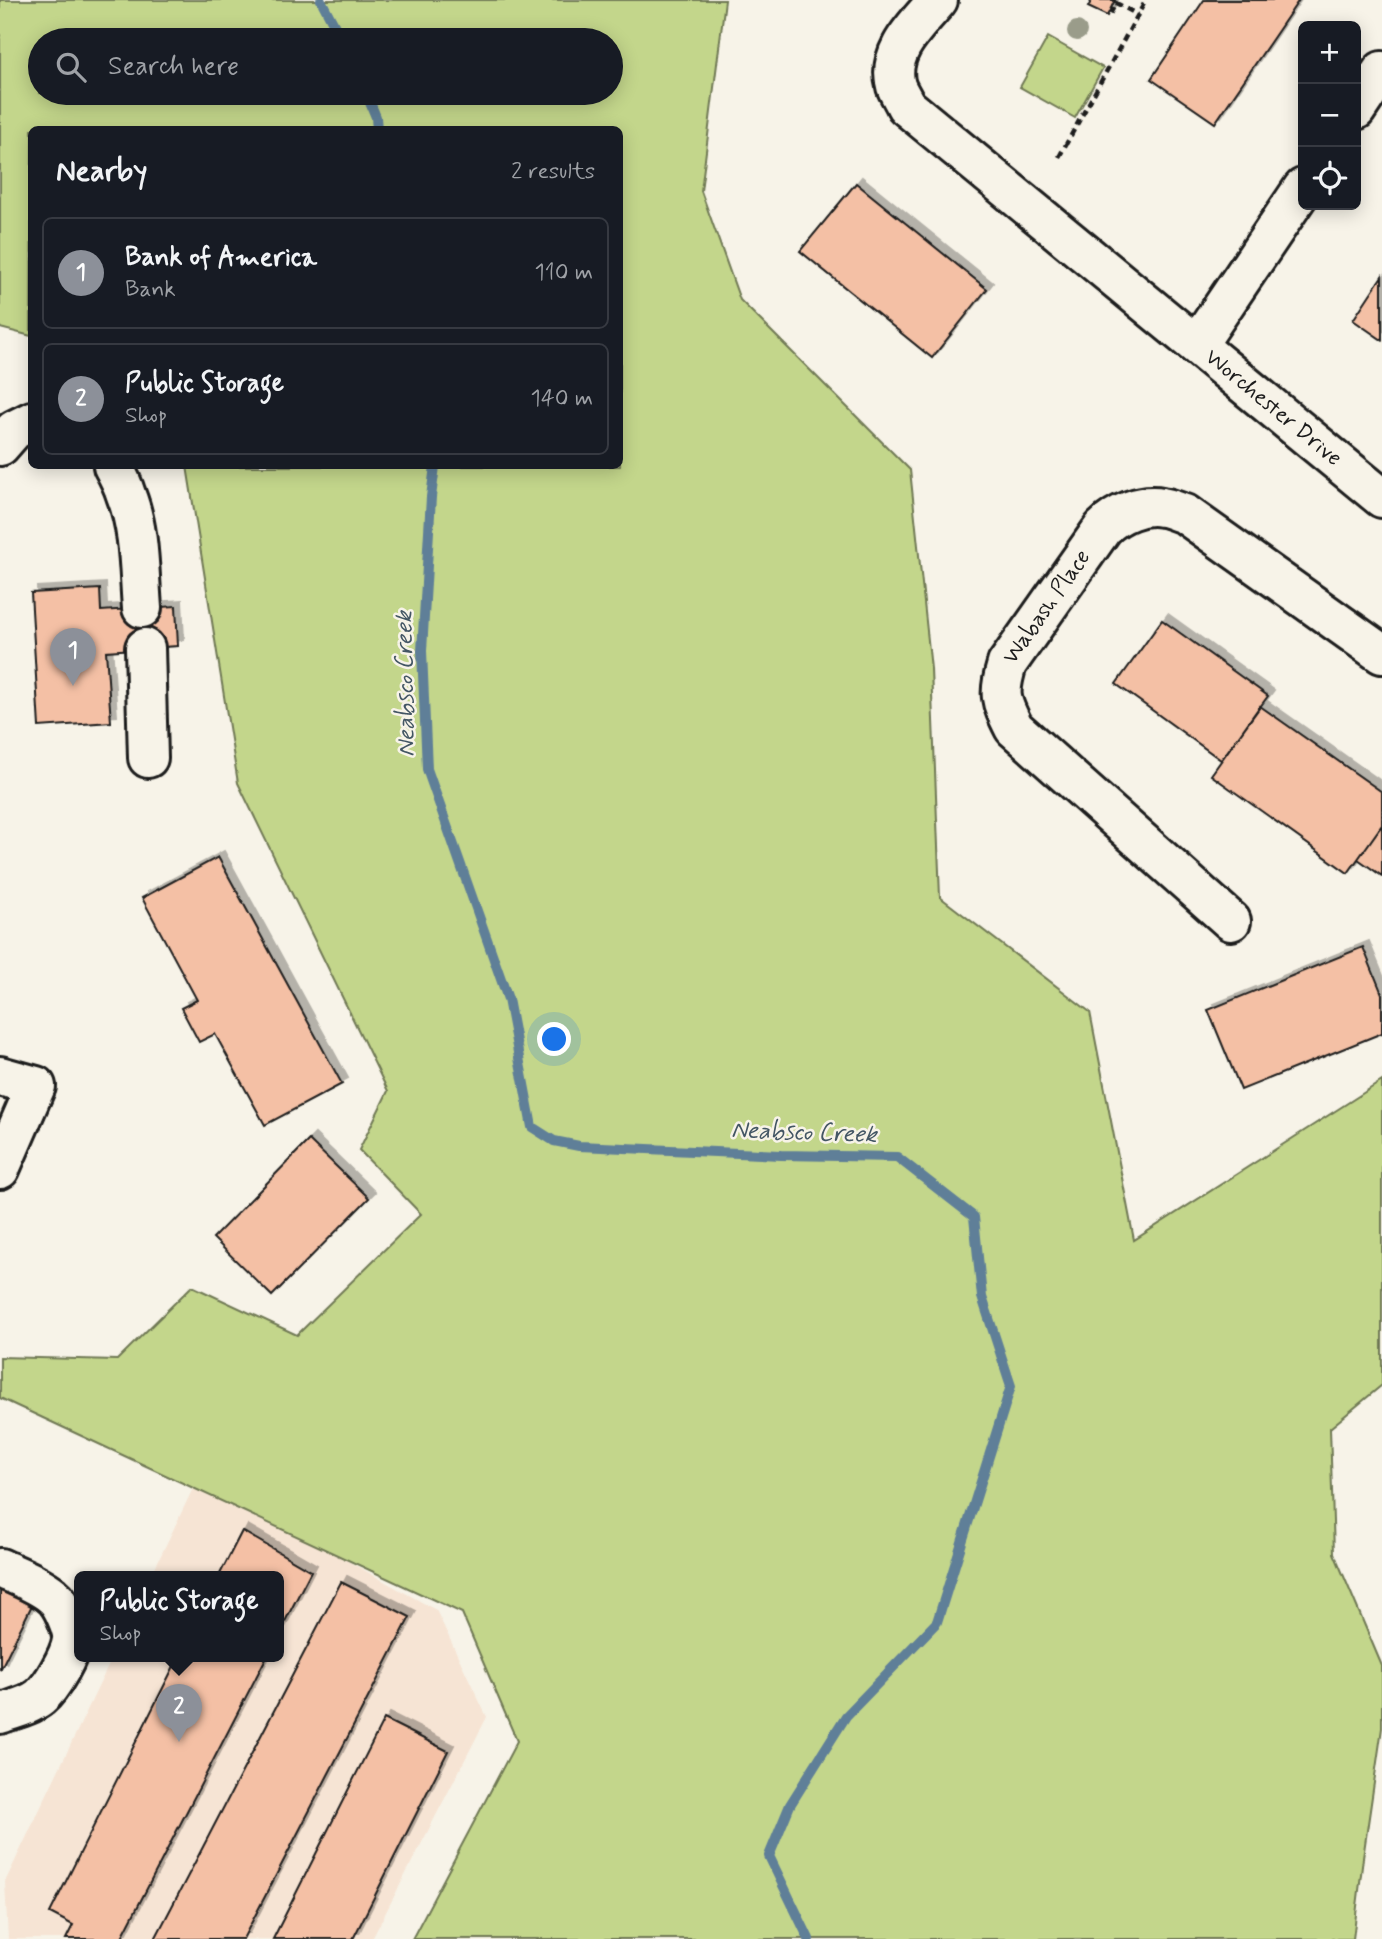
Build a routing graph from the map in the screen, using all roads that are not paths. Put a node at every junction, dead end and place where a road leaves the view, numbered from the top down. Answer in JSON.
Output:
{"nodes":[{"id":1,"x":938,"y":0,"type":"edge"},
{"id":2,"x":1382,"y":71,"type":"edge"},
{"id":3,"x":1361,"y":102,"type":"edge"},
{"id":4,"x":1298,"y":195,"type":"edge"},
{"id":5,"x":1197,"y":345,"type":"junction"},
{"id":6,"x":28,"y":423,"type":"edge"},
{"id":7,"x":0,"y":446,"type":"edge"},
{"id":8,"x":114,"y":469,"type":"edge"},
{"id":9,"x":1382,"y":498,"type":"edge"},
{"id":10,"x":142,"y":608,"type":"dead end"},
{"id":11,"x":145,"y":648,"type":"dead end"},
{"id":12,"x":1382,"y":654,"type":"edge"},
{"id":13,"x":148,"y":758,"type":"dead end"},
{"id":14,"x":1230,"y":921,"type":"dead end"},
{"id":15,"x":0,"y":1076,"type":"edge"},
{"id":16,"x":0,"y":1169,"type":"edge"},
{"id":17,"x":0,"y":1568,"type":"edge"},
{"id":18,"x":0,"y":1714,"type":"edge"}],
"edges":[{"from":1,"to":5,"type":"street","name":"Worchester Drive"},
{"from":2,"to":3,"type":"street"},
{"from":4,"to":5,"type":"street"},
{"from":5,"to":9,"type":"street","name":"Worchester Drive"},
{"from":6,"to":7,"type":"street"},
{"from":8,"to":10,"type":"street"},
{"from":11,"to":13,"type":"street"},
{"from":12,"to":14,"type":"street","name":"Wabash Place"},
{"from":15,"to":16,"type":"street"},
{"from":17,"to":18,"type":"street"}]}
